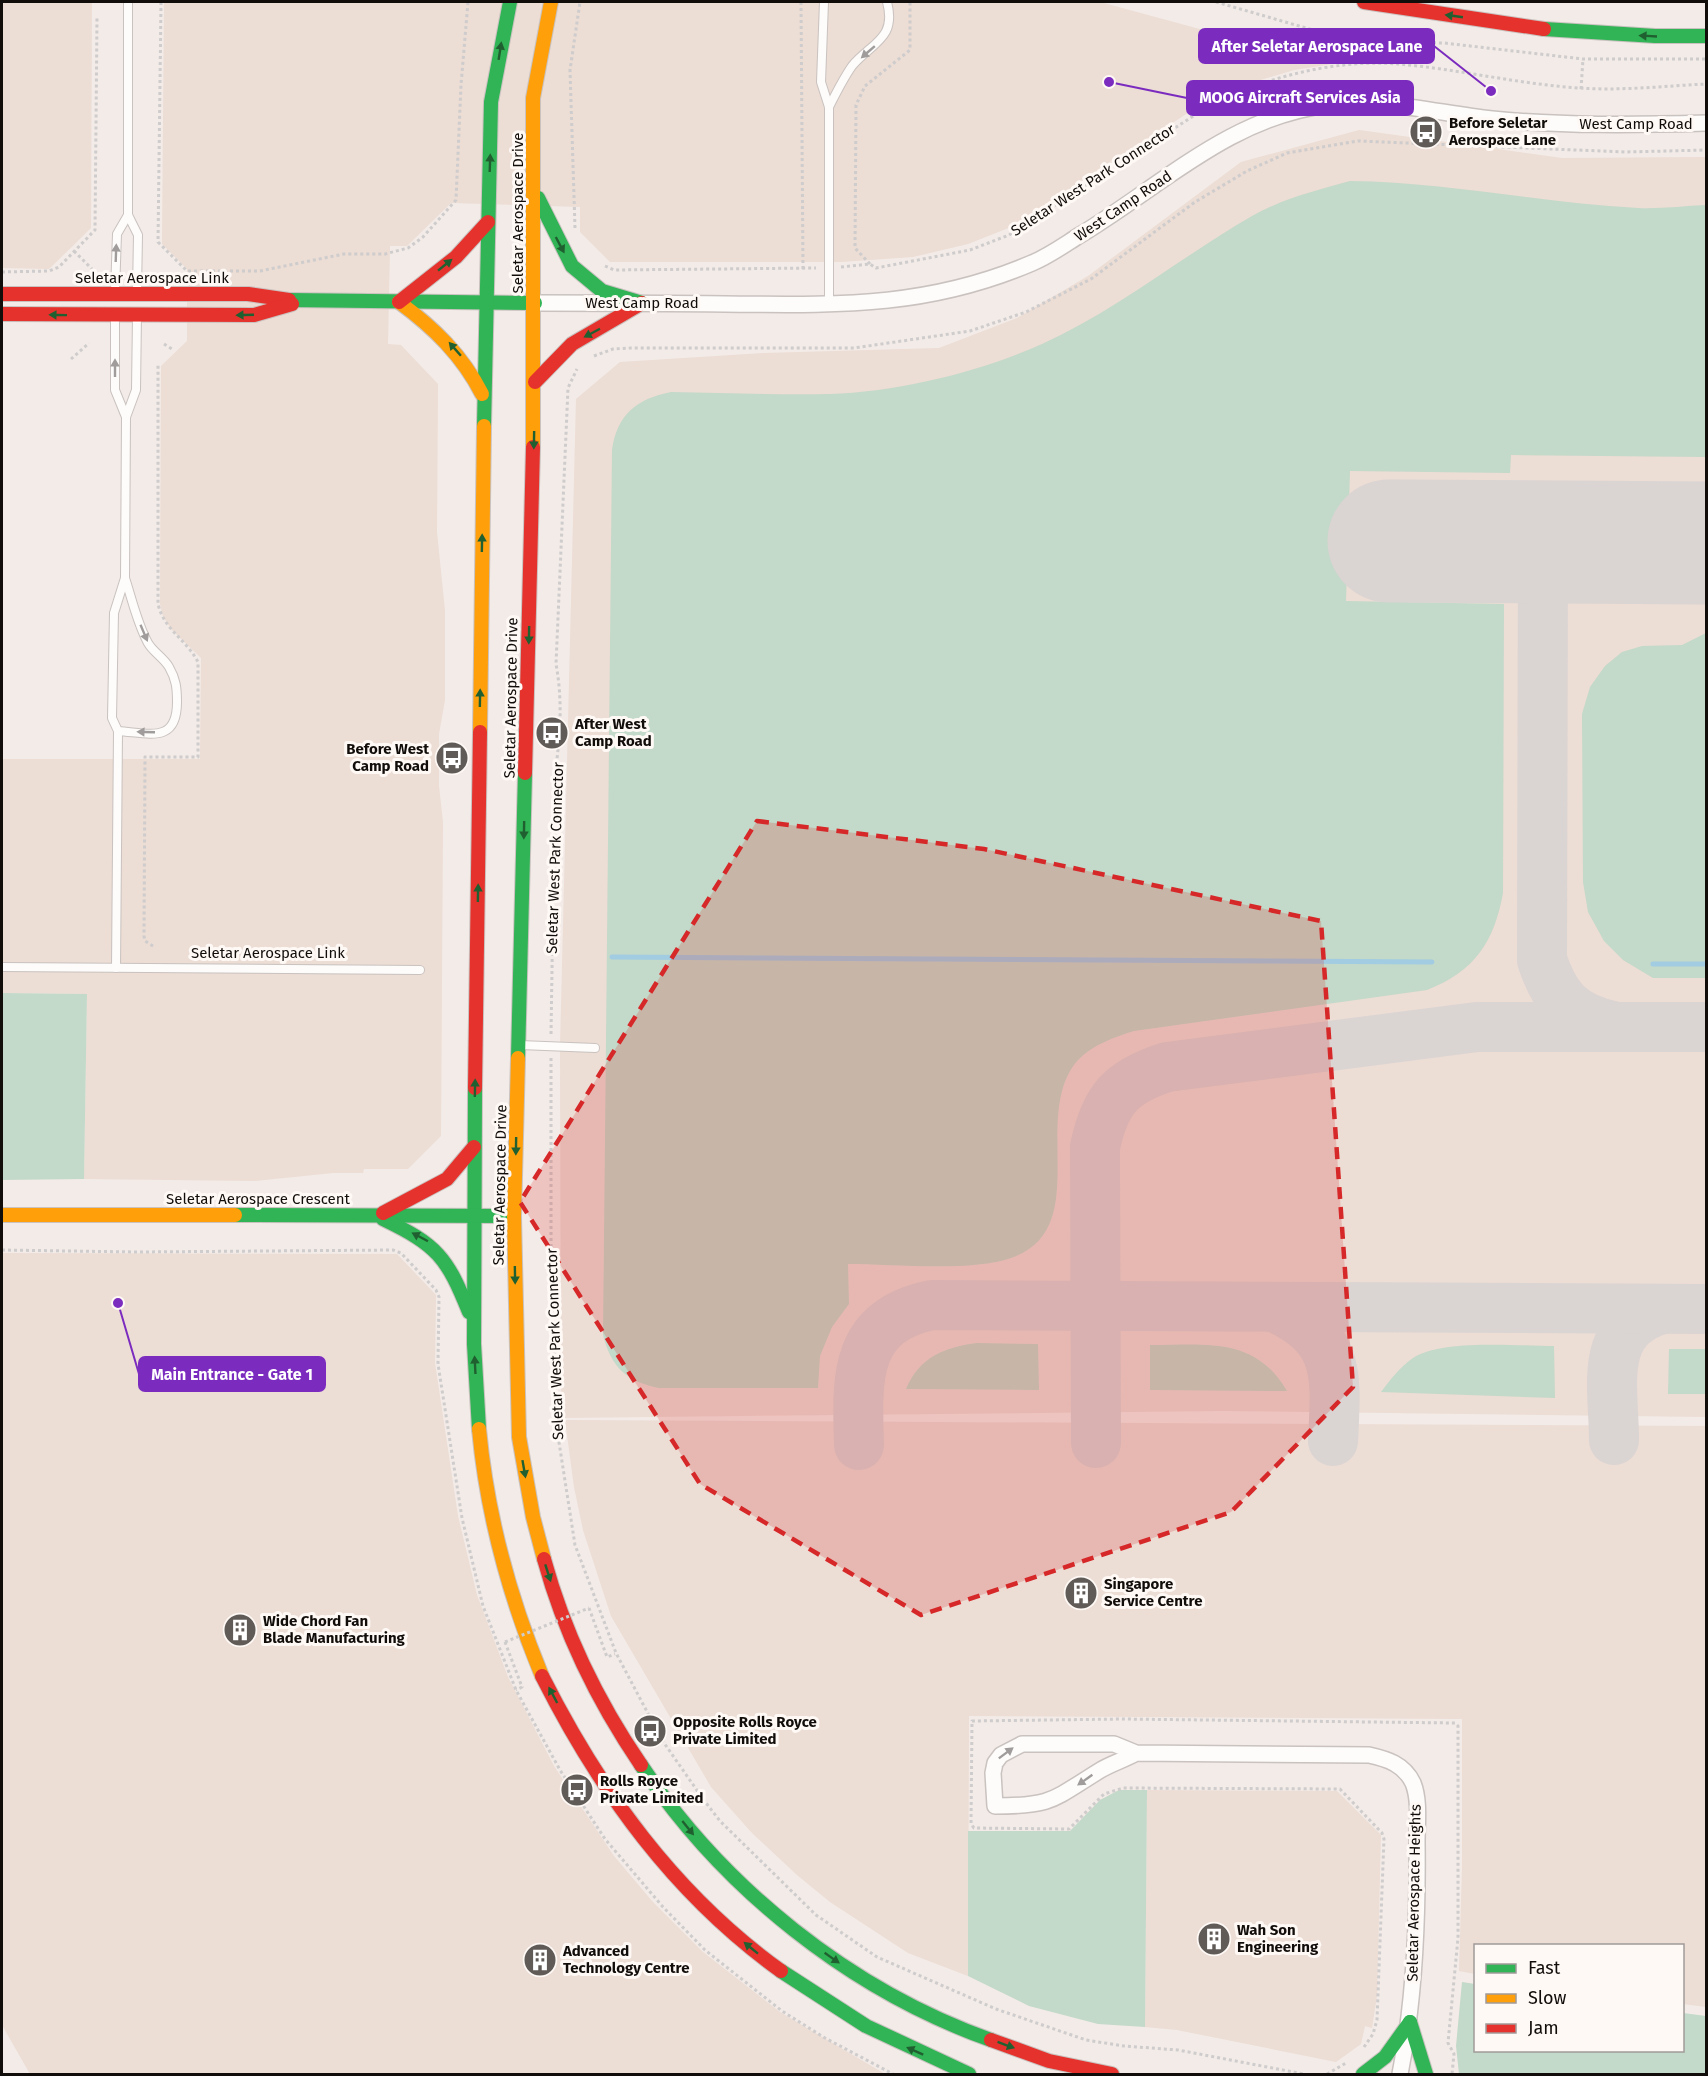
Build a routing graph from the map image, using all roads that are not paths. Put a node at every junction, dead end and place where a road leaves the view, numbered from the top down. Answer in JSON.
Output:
{"nodes":[{"id":1,"x":128,"y":2,"type":"edge"},
{"id":2,"x":510,"y":2,"type":"edge"},
{"id":3,"x":551,"y":2,"type":"edge"},
{"id":4,"x":824,"y":2,"type":"edge"},
{"id":5,"x":887,"y":2,"type":"edge"},
{"id":6,"x":1364,"y":2,"type":"edge"},
{"id":7,"x":1707,"y":36,"type":"edge"},
{"id":8,"x":829,"y":107,"type":"junction"},
{"id":9,"x":1707,"y":123,"type":"edge"},
{"id":10,"x":536,"y":192,"type":"junction"},
{"id":11,"x":128,"y":215,"type":"junction"},
{"id":12,"x":488,"y":222,"type":"junction"},
{"id":13,"x":137,"y":293,"type":"junction"},
{"id":14,"x":2,"y":294,"type":"edge"},
{"id":15,"x":114,"y":294,"type":"junction"},
{"id":16,"x":302,"y":302,"type":"junction"},
{"id":17,"x":399,"y":302,"type":"junction"},
{"id":18,"x":486,"y":303,"type":"junction"},
{"id":19,"x":535,"y":303,"type":"junction"},
{"id":20,"x":642,"y":303,"type":"junction"},
{"id":21,"x":829,"y":304,"type":"junction"},
{"id":22,"x":2,"y":314,"type":"edge"},
{"id":23,"x":115,"y":316,"type":"junction"},
{"id":24,"x":137,"y":317,"type":"junction"},
{"id":25,"x":535,"y":382,"type":"junction"},
{"id":26,"x":484,"y":400,"type":"junction"},
{"id":27,"x":126,"y":417,"type":"junction"},
{"id":28,"x":125,"y":578,"type":"junction"},
{"id":29,"x":118,"y":731,"type":"junction"},
{"id":30,"x":2,"y":967,"type":"edge"},
{"id":31,"x":116,"y":968,"type":"junction"},
{"id":32,"x":420,"y":970,"type":"dead end"},
{"id":33,"x":519,"y":1045,"type":"junction"},
{"id":34,"x":595,"y":1048,"type":"dead end"},
{"id":35,"x":474,"y":1147,"type":"junction"},
{"id":36,"x":2,"y":1215,"type":"edge"},
{"id":37,"x":377,"y":1216,"type":"junction"},
{"id":38,"x":476,"y":1216,"type":"junction"},
{"id":39,"x":514,"y":1216,"type":"junction"},
{"id":40,"x":472,"y":1319,"type":"junction"},
{"id":41,"x":1136,"y":1753,"type":"junction"},
{"id":42,"x":1410,"y":2022,"type":"junction"},
{"id":43,"x":969,"y":2074,"type":"edge"},
{"id":44,"x":1113,"y":2074,"type":"edge"},
{"id":45,"x":1363,"y":2074,"type":"edge"},
{"id":46,"x":1400,"y":2074,"type":"edge"},
{"id":47,"x":1426,"y":2074,"type":"edge"}],
"edges":[{"from":1,"to":11,"type":"lane"},
{"from":12,"to":2,"type":"street","name":"Seletar Aerospace Drive","one_way":true},
{"from":3,"to":10,"type":"street","name":"Seletar Aerospace Drive"},
{"from":4,"to":8,"type":"lane"},
{"from":5,"to":8,"type":"lane","one_way":true},
{"from":7,"to":6,"type":"street","one_way":true},
{"from":8,"to":21,"type":"lane"},
{"from":9,"to":21,"type":"street","name":"West Camp Road"},
{"from":10,"to":19,"type":"street","name":"Seletar Aerospace Drive"},
{"from":10,"to":20,"type":"street","one_way":true},
{"from":11,"to":13,"type":"lane"},
{"from":15,"to":11,"type":"lane","one_way":true},
{"from":17,"to":12,"type":"street","one_way":true},
{"from":12,"to":18,"type":"street","name":"Seletar Aerospace Drive"},
{"from":13,"to":15,"type":"street","name":"Seletar Aerospace Link"},
{"from":13,"to":16,"type":"street","name":"Seletar Aerospace Link"},
{"from":13,"to":24,"type":"lane"},
{"from":14,"to":15,"type":"street","name":"Seletar Aerospace Link"},
{"from":15,"to":23,"type":"lane"},
{"from":16,"to":17,"type":"street","name":"Seletar Aerospace Link"},
{"from":16,"to":24,"type":"street","name":"Seletar Aerospace Link","one_way":true},
{"from":17,"to":18,"type":"street","name":"Seletar Aerospace Link"},
{"from":26,"to":17,"type":"street","one_way":true},
{"from":18,"to":19,"type":"street","name":"Seletar Aerospace Link"},
{"from":18,"to":26,"type":"street","name":"Seletar Aerospace Drive"},
{"from":19,"to":20,"type":"street","name":"West Camp Road"},
{"from":19,"to":25,"type":"street","name":"Seletar Aerospace Drive"},
{"from":20,"to":21,"type":"street","name":"West Camp Road"},
{"from":20,"to":25,"type":"street","one_way":true},
{"from":23,"to":22,"type":"street","name":"Seletar Aerospace Link","one_way":true},
{"from":23,"to":24,"type":"street","name":"Seletar Aerospace Link"},
{"from":27,"to":23,"type":"lane","one_way":true},
{"from":24,"to":27,"type":"lane"},
{"from":25,"to":33,"type":"street","name":"Seletar Aerospace Drive","one_way":true},
{"from":35,"to":26,"type":"street","name":"Seletar Aerospace Drive","one_way":true},
{"from":27,"to":28,"type":"lane"},
{"from":28,"to":29,"type":"lane"},
{"from":28,"to":29,"type":"lane","one_way":true},
{"from":29,"to":31,"type":"lane"},
{"from":30,"to":31,"type":"lane","name":"Seletar Aerospace Link"},
{"from":31,"to":32,"type":"lane","name":"Seletar Aerospace Link"},
{"from":33,"to":34,"type":"lane"},
{"from":33,"to":39,"type":"street","name":"Seletar Aerospace Drive","one_way":true},
{"from":35,"to":37,"type":"street"},
{"from":35,"to":38,"type":"street","name":"Seletar Aerospace Drive"},
{"from":36,"to":37,"type":"street","name":"Seletar Aerospace Crescent"},
{"from":37,"to":38,"type":"street","name":"Seletar Aerospace Crescent"},
{"from":40,"to":37,"type":"street","one_way":true},
{"from":38,"to":39,"type":"street","name":"Seletar Aerospace Crescent"},
{"from":38,"to":40,"type":"street","name":"Seletar Aerospace Drive"},
{"from":39,"to":44,"type":"street","name":"Seletar Aerospace Drive","one_way":true},
{"from":43,"to":40,"type":"street","name":"Seletar Aerospace Drive","one_way":true},
{"from":41,"to":41,"type":"street","name":"Seletar Aerospace Heights","one_way":true},
{"from":41,"to":42,"type":"street","name":"Seletar Aerospace Heights"},
{"from":42,"to":45,"type":"street"},
{"from":42,"to":46,"type":"street","name":"Seletar Aerospace Heights"},
{"from":42,"to":47,"type":"street"}]}
